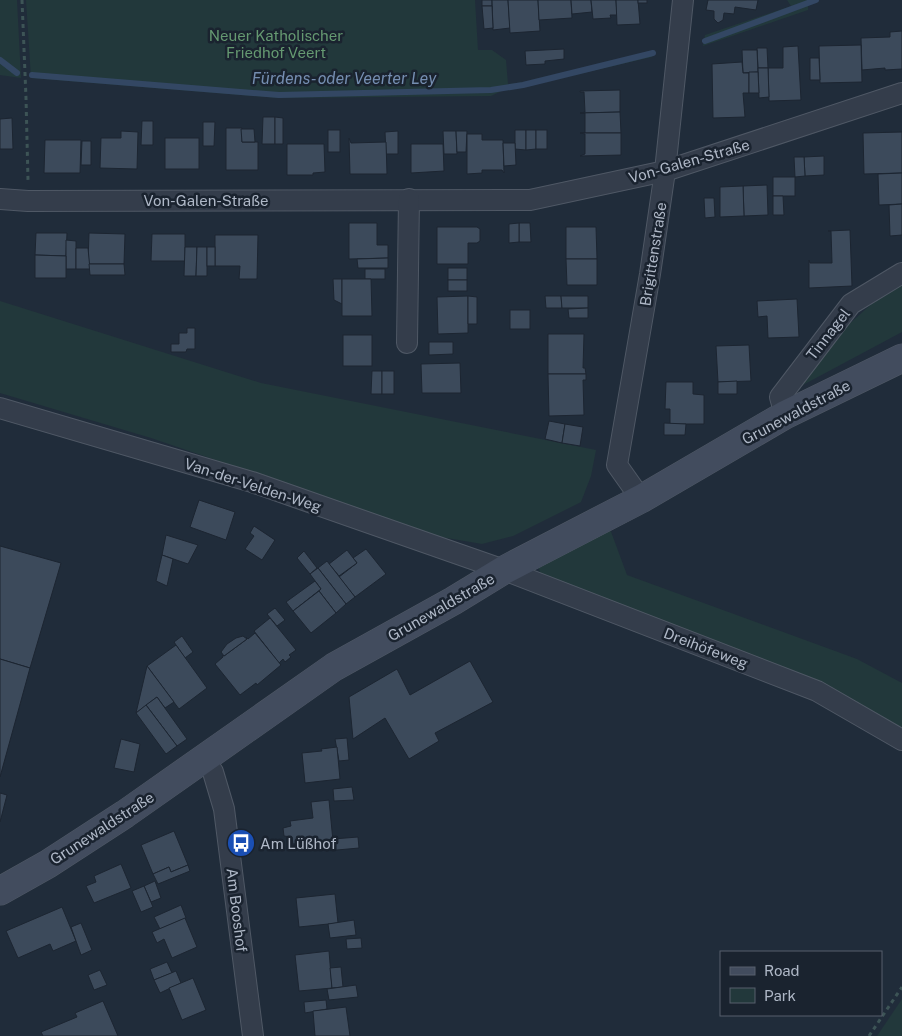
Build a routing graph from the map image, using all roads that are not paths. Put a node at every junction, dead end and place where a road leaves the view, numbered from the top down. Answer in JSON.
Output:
{"nodes":[{"id":1,"x":683,"y":0,"type":"edge"},
{"id":2,"x":902,"y":93,"type":"edge"},
{"id":3,"x":665,"y":171,"type":"junction"},
{"id":4,"x":409,"y":199,"type":"junction"},
{"id":5,"x":1,"y":203,"type":"edge"},
{"id":6,"x":902,"y":273,"type":"edge"},
{"id":7,"x":407,"y":343,"type":"dead end"},
{"id":8,"x":902,"y":358,"type":"edge"},
{"id":9,"x":0,"y":408,"type":"edge"},
{"id":10,"x":785,"y":415,"type":"junction"},
{"id":11,"x":641,"y":499,"type":"junction"},
{"id":12,"x":504,"y":570,"type":"junction"},
{"id":13,"x":902,"y":740,"type":"edge"},
{"id":14,"x":204,"y":758,"type":"junction"},
{"id":15,"x":0,"y":891,"type":"edge"},
{"id":16,"x":253,"y":1036,"type":"edge"}],
"edges":[{"from":1,"to":3,"type":"street","name":"Brigittenstraße"},
{"from":2,"to":3,"type":"street","name":"Von-Galen-Straße"},
{"from":3,"to":4,"type":"street","name":"Von-Galen-Straße"},
{"from":3,"to":11,"type":"street","name":"Brigittenstraße"},
{"from":4,"to":5,"type":"street","name":"Von-Galen-Straße"},
{"from":4,"to":7,"type":"street"},
{"from":6,"to":10,"type":"street","name":"Tinnagel"},
{"from":8,"to":10,"type":"street","name":"Grunewaldstraße"},
{"from":9,"to":12,"type":"street","name":"Van-der-Velden-Weg"},
{"from":10,"to":11,"type":"street","name":"Grunewaldstraße"},
{"from":11,"to":12,"type":"street","name":"Grunewaldstraße"},
{"from":12,"to":13,"type":"street","name":"Dreihöfeweg"},
{"from":12,"to":14,"type":"street","name":"Grunewaldstraße"},
{"from":14,"to":15,"type":"street","name":"Grunewaldstraße"},
{"from":14,"to":16,"type":"street","name":"Am Booshof"}]}
